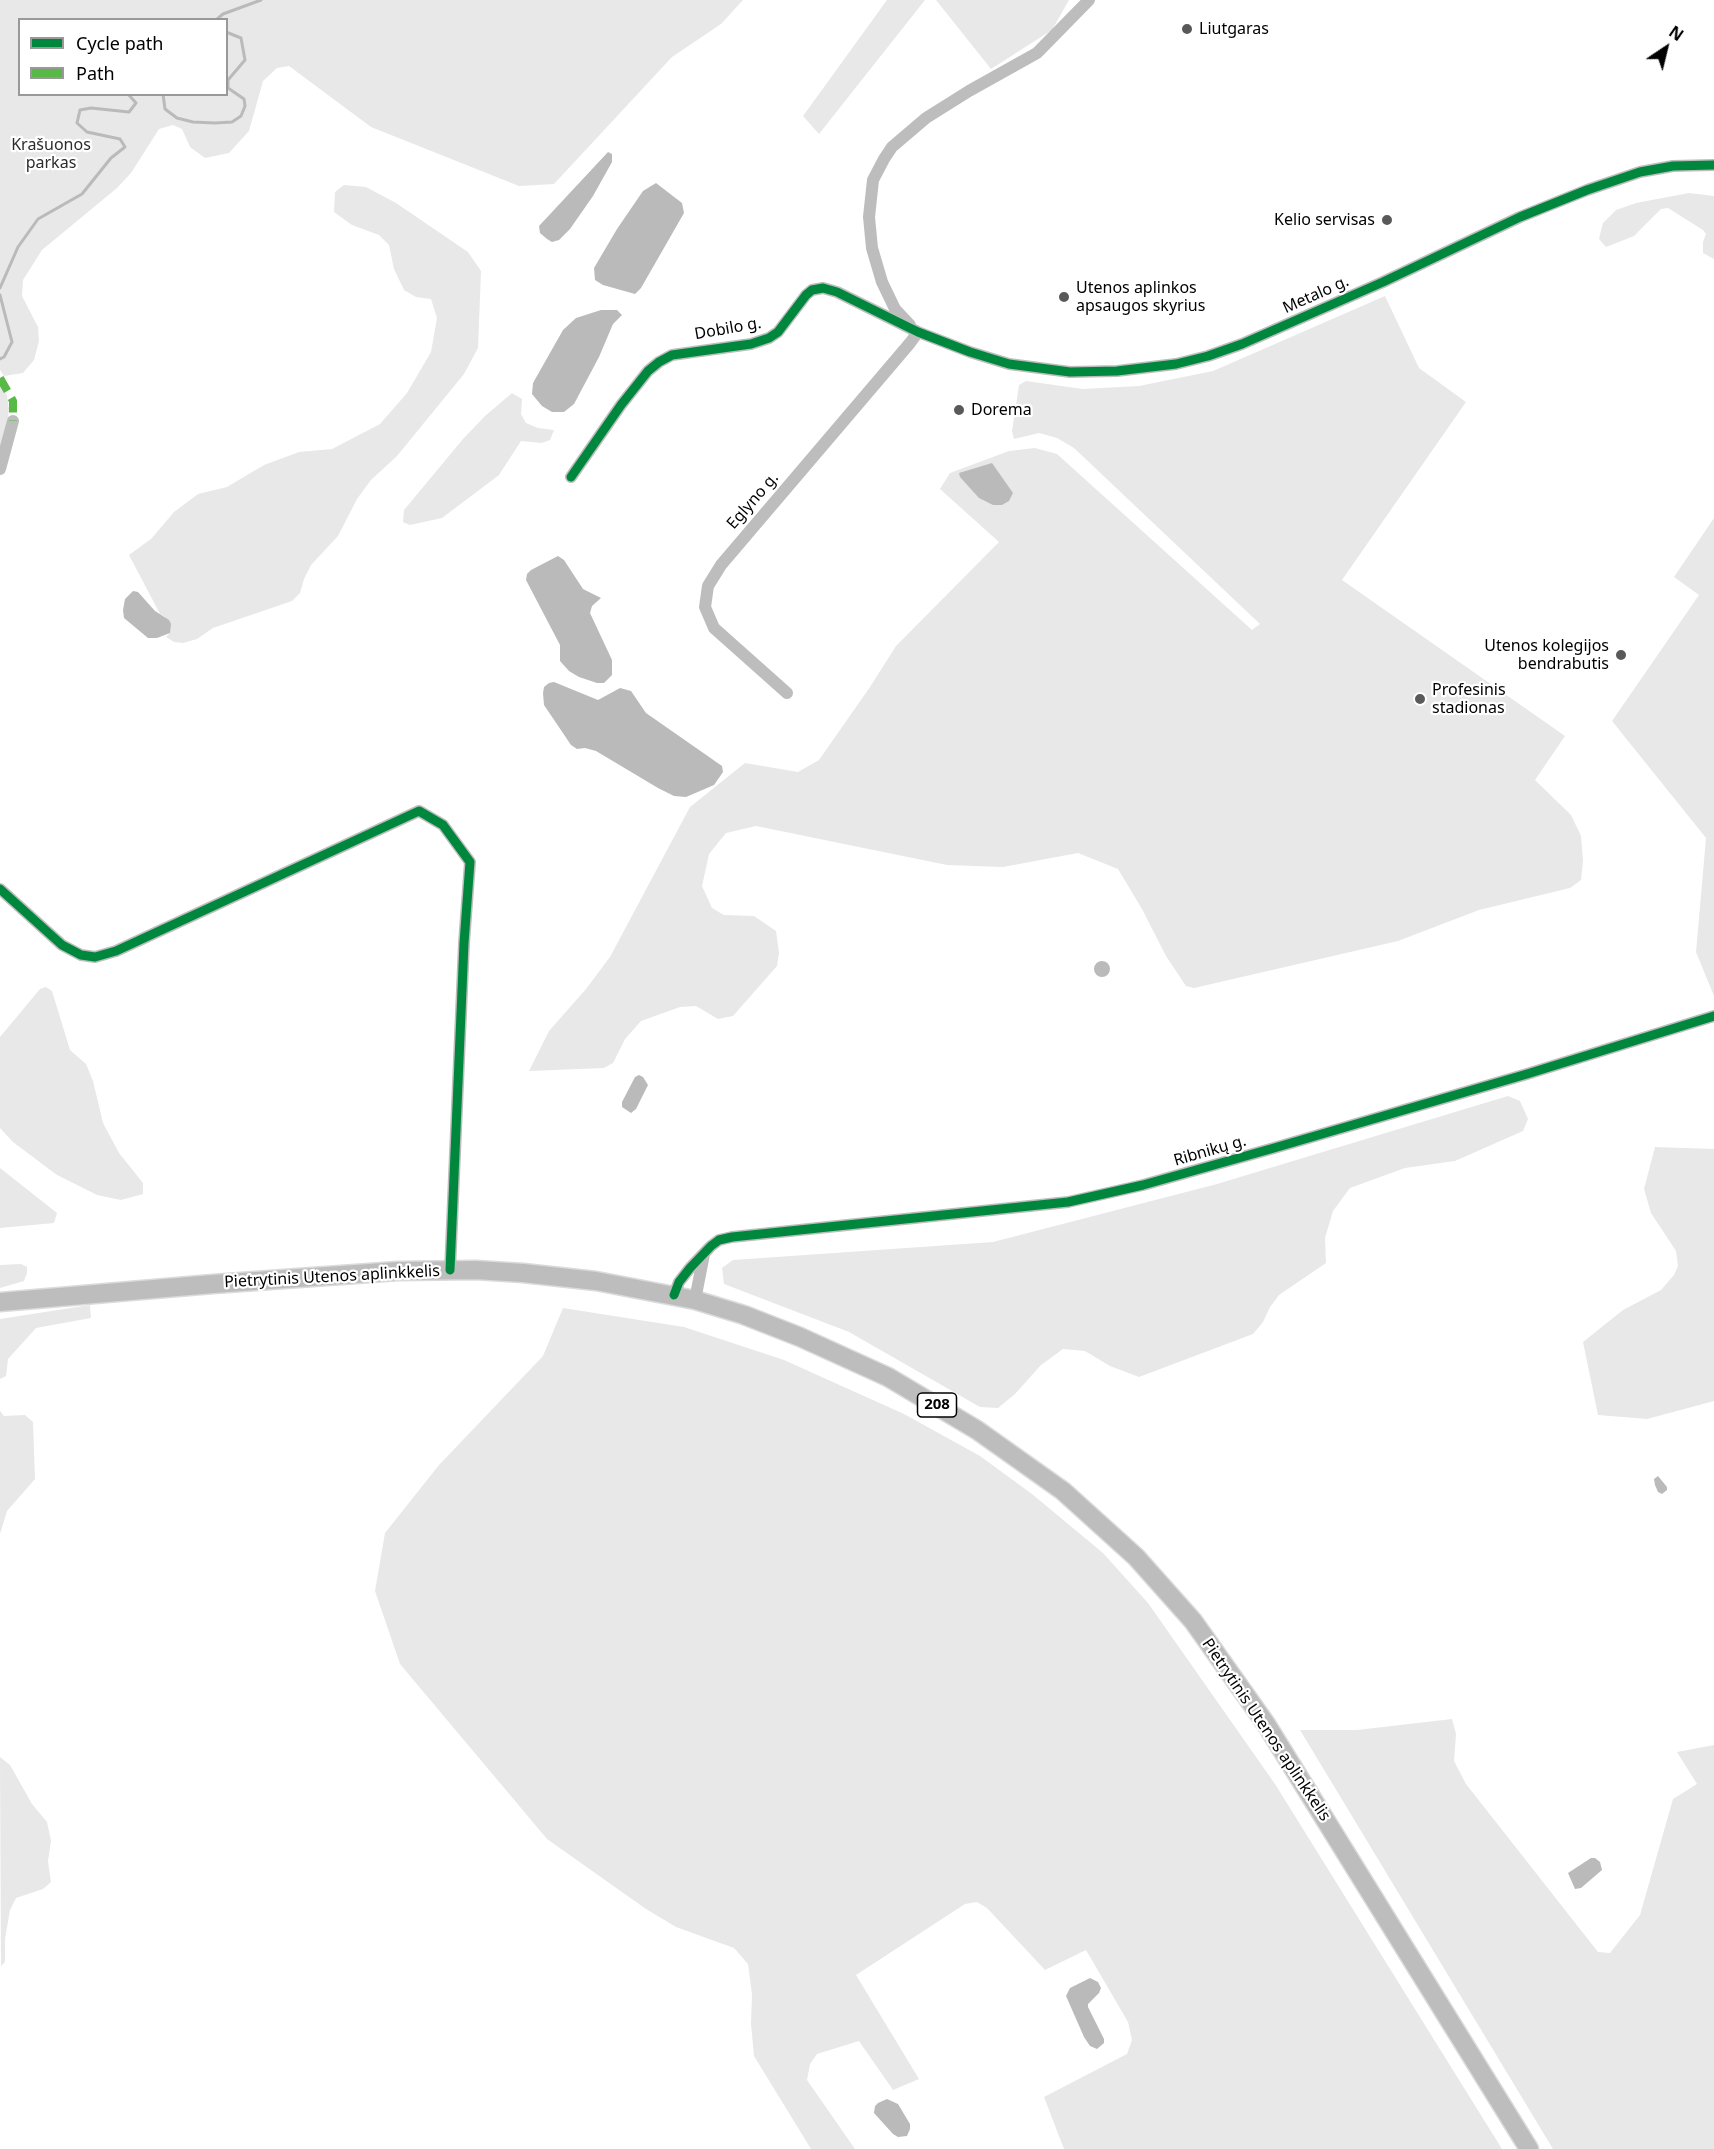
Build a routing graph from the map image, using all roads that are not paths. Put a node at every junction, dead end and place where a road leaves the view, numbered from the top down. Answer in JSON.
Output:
{"nodes":[{"id":1,"x":1089,"y":0,"type":"edge"},
{"id":2,"x":1714,"y":165,"type":"edge"},
{"id":3,"x":918,"y":332,"type":"junction"},
{"id":4,"x":13,"y":421,"type":"dead end"},
{"id":5,"x":0,"y":470,"type":"edge"},
{"id":6,"x":571,"y":477,"type":"dead end"},
{"id":7,"x":787,"y":693,"type":"dead end"},
{"id":8,"x":0,"y":889,"type":"edge"},
{"id":9,"x":1714,"y":1016,"type":"edge"},
{"id":10,"x":704,"y":1254,"type":"junction"},
{"id":11,"x":450,"y":1270,"type":"junction"},
{"id":12,"x":674,"y":1295,"type":"junction"},
{"id":13,"x":695,"y":1300,"type":"junction"},
{"id":14,"x":0,"y":1302,"type":"edge"},
{"id":15,"x":1529,"y":2149,"type":"edge"}],
"edges":[{"from":1,"to":3,"type":"street"},
{"from":2,"to":3,"type":"street","name":"Metalo g."},
{"from":3,"to":6,"type":"street","name":"Dobilo g."},
{"from":3,"to":7,"type":"street","name":"Eglyno g."},
{"from":4,"to":5,"type":"street"},
{"from":8,"to":11,"type":"street"},
{"from":9,"to":10,"type":"street","name":"Ribnikų g."},
{"from":10,"to":12,"type":"street","name":"Ribnikų g."},
{"from":10,"to":13,"type":"street"},
{"from":11,"to":12,"type":"highway","name":"Pietrytinis Utenos aplinkkelis","number":"208"},
{"from":11,"to":14,"type":"highway","name":"Pietrytinis Utenos aplinkkelis","number":"208"},
{"from":12,"to":13,"type":"highway","name":"Pietrytinis Utenos aplinkkelis","number":"208"},
{"from":13,"to":15,"type":"highway","name":"Pietrytinis Utenos aplinkkelis","number":"208"}]}
